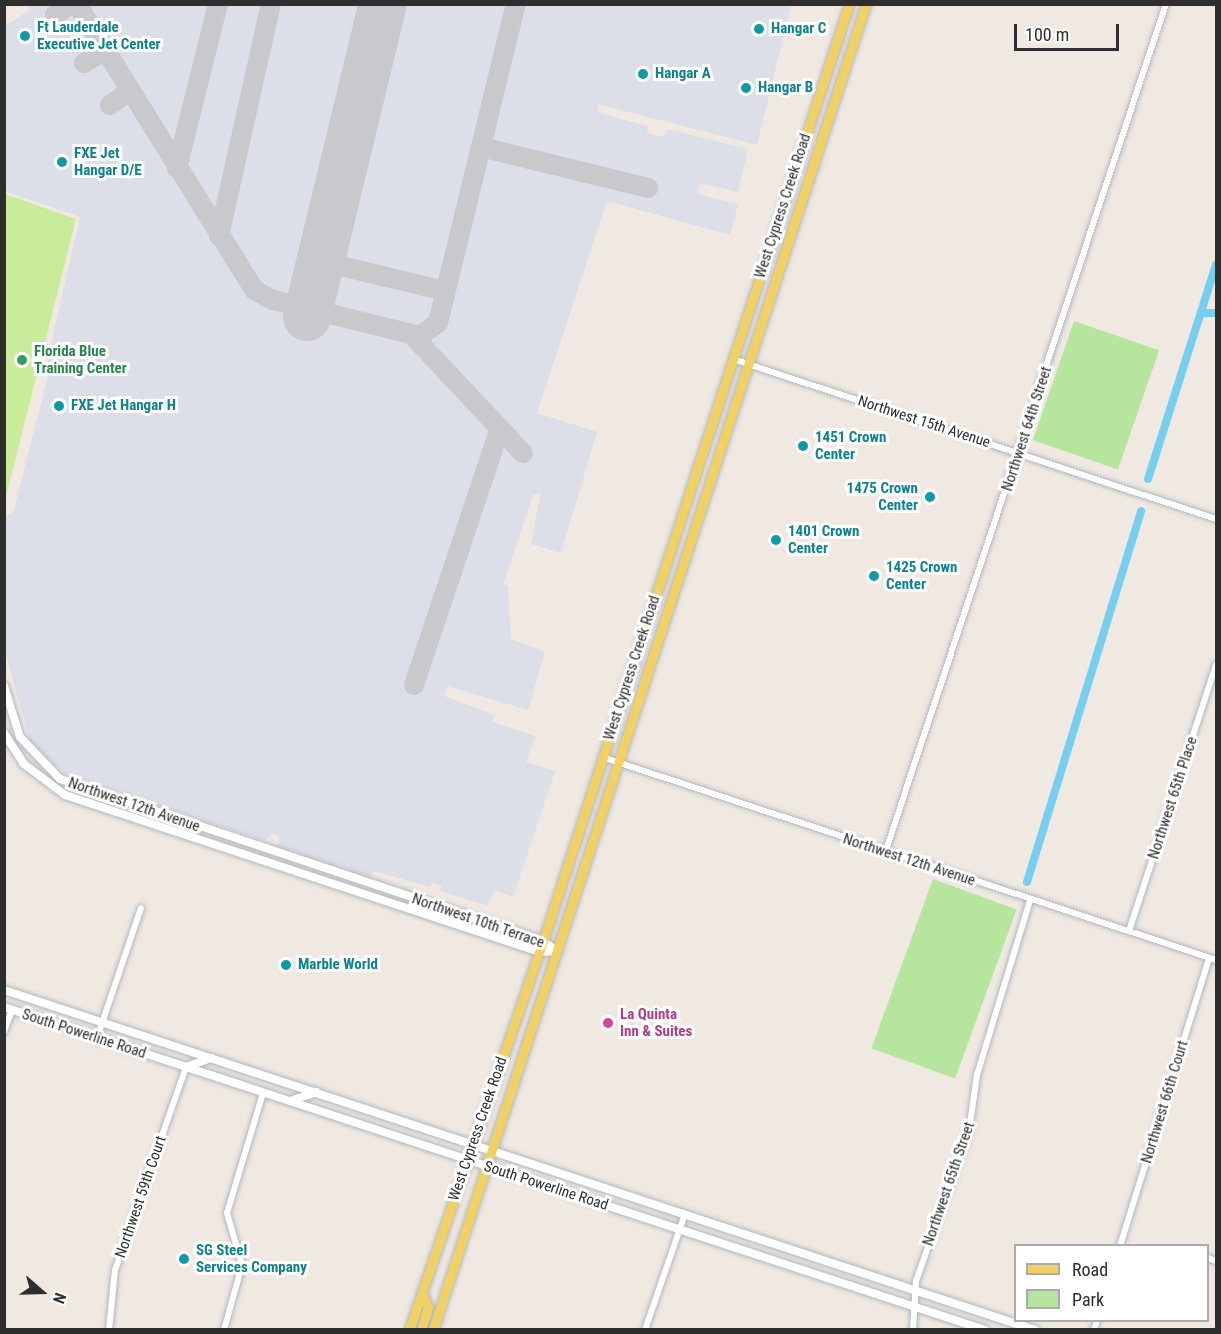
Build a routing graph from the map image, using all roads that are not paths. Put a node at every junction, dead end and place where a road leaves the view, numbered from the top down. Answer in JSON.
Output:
{"nodes":[{"id":1,"x":849,"y":4,"type":"edge"},
{"id":2,"x":866,"y":4,"type":"edge"},
{"id":3,"x":1166,"y":4,"type":"edge"},
{"id":4,"x":733,"y":359,"type":"junction"},
{"id":5,"x":748,"y":364,"type":"junction"},
{"id":6,"x":1019,"y":453,"type":"junction"},
{"id":7,"x":693,"y":482,"type":"junction"},
{"id":8,"x":700,"y":510,"type":"junction"},
{"id":9,"x":1216,"y":519,"type":"edge"},
{"id":10,"x":1216,"y":665,"type":"edge"},
{"id":11,"x":4,"y":686,"type":"edge"},
{"id":12,"x":4,"y":733,"type":"edge"},
{"id":13,"x":602,"y":757,"type":"junction"},
{"id":14,"x":619,"y":762,"type":"junction"},
{"id":15,"x":119,"y":801,"type":"junction"},
{"id":16,"x":115,"y":812,"type":"junction"},
{"id":17,"x":885,"y":853,"type":"junction"},
{"id":18,"x":315,"y":865,"type":"joint"},
{"id":19,"x":337,"y":885,"type":"joint"},
{"id":20,"x":377,"y":886,"type":"junction"},
{"id":21,"x":374,"y":897,"type":"junction"},
{"id":22,"x":1030,"y":901,"type":"junction"},
{"id":23,"x":141,"y":908,"type":"dead end"},
{"id":24,"x":1129,"y":931,"type":"junction"},
{"id":25,"x":543,"y":940,"type":"junction"},
{"id":26,"x":557,"y":951,"type":"junction"},
{"id":27,"x":539,"y":952,"type":"junction"},
{"id":28,"x":1209,"y":958,"type":"junction"},
{"id":29,"x":1216,"y":960,"type":"edge"},
{"id":30,"x":4,"y":990,"type":"edge"},
{"id":31,"x":8,"y":1008,"type":"edge"},
{"id":32,"x":103,"y":1022,"type":"junction"},
{"id":33,"x":4,"y":1032,"type":"edge"},
{"id":34,"x":98,"y":1038,"type":"junction"},
{"id":35,"x":176,"y":1047,"type":"junction"},
{"id":36,"x":208,"y":1057,"type":"junction"},
{"id":37,"x":186,"y":1067,"type":"junction"},
{"id":38,"x":316,"y":1092,"type":"junction"},
{"id":39,"x":263,"y":1093,"type":"junction"},
{"id":40,"x":286,"y":1101,"type":"junction"},
{"id":41,"x":474,"y":1143,"type":"junction"},
{"id":42,"x":492,"y":1149,"type":"junction"},
{"id":43,"x":467,"y":1161,"type":"junction"},
{"id":44,"x":487,"y":1167,"type":"junction"},
{"id":45,"x":685,"y":1214,"type":"junction"},
{"id":46,"x":679,"y":1229,"type":"junction"},
{"id":47,"x":1120,"y":1244,"type":"edge"},
{"id":48,"x":916,"y":1290,"type":"junction"},
{"id":49,"x":422,"y":1293,"type":"junction"},
{"id":50,"x":917,"y":1307,"type":"junction"},
{"id":51,"x":110,"y":1329,"type":"edge"},
{"id":52,"x":224,"y":1329,"type":"edge"},
{"id":53,"x":409,"y":1329,"type":"edge"},
{"id":54,"x":421,"y":1329,"type":"edge"},
{"id":55,"x":433,"y":1329,"type":"edge"},
{"id":56,"x":645,"y":1329,"type":"edge"},
{"id":57,"x":913,"y":1329,"type":"edge"},
{"id":58,"x":985,"y":1329,"type":"edge"},
{"id":59,"x":1035,"y":1329,"type":"edge"}],
"edges":[{"from":1,"to":4,"type":"main road","name":"West Cypress Creek Road"},
{"from":2,"to":5,"type":"main road","name":"West Cypress Creek Road"},
{"from":3,"to":6,"type":"street","name":"Northwest 64th Street"},
{"from":4,"to":5,"type":"street","name":"Northwest 15th Avenue"},
{"from":4,"to":7,"type":"main road","name":"West Cypress Creek Road"},
{"from":5,"to":6,"type":"street","name":"Northwest 15th Avenue"},
{"from":5,"to":8,"type":"main road","name":"West Cypress Creek Road"},
{"from":6,"to":9,"type":"street","name":"Northwest 15th Avenue"},
{"from":6,"to":17,"type":"street","name":"Northwest 64th Street"},
{"from":7,"to":8,"type":"main road"},
{"from":7,"to":13,"type":"main road","name":"West Cypress Creek Road"},
{"from":8,"to":14,"type":"main road","name":"West Cypress Creek Road"},
{"from":10,"to":24,"type":"street","name":"Northwest 65th Place"},
{"from":11,"to":15,"type":"main road","name":"Northwest 12th Avenue"},
{"from":12,"to":16,"type":"main road","name":"Northwest 12th Avenue"},
{"from":13,"to":14,"type":"street","name":"Northwest 12th Avenue"},
{"from":13,"to":25,"type":"main road","name":"West Cypress Creek Road"},
{"from":14,"to":17,"type":"street","name":"Northwest 12th Avenue"},
{"from":14,"to":26,"type":"main road","name":"West Cypress Creek Road"},
{"from":15,"to":16,"type":"main road"},
{"from":15,"to":18,"type":"main road","name":"Northwest 12th Avenue"},
{"from":16,"to":19,"type":"main road","name":"Northwest 12th Avenue"},
{"from":17,"to":22,"type":"street","name":"Northwest 12th Avenue"},
{"from":18,"to":20,"type":"main road","name":"Northwest 10th Terrace"},
{"from":19,"to":21,"type":"main road","name":"Northwest 10th Terrace"},
{"from":20,"to":21,"type":"main road"},
{"from":20,"to":25,"type":"main road","name":"Northwest 10th Terrace"},
{"from":21,"to":27,"type":"main road","name":"Northwest 10th Terrace"},
{"from":22,"to":24,"type":"street","name":"Northwest 12th Avenue"},
{"from":22,"to":48,"type":"street","name":"Northwest 65th Street"},
{"from":23,"to":32,"type":"street"},
{"from":24,"to":28,"type":"street","name":"Northwest 12th Avenue"},
{"from":25,"to":26,"type":"main road","name":"Northwest 10th Terrace"},
{"from":25,"to":27,"type":"main road","name":"West Cypress Creek Road"},
{"from":26,"to":27,"type":"main road","name":"Northwest 10th Terrace"},
{"from":26,"to":42,"type":"main road","name":"West Cypress Creek Road"},
{"from":27,"to":41,"type":"main road","name":"West Cypress Creek Road"},
{"from":28,"to":29,"type":"street","name":"Northwest 12th Avenue"},
{"from":28,"to":47,"type":"street","name":"Northwest 66th Court"},
{"from":30,"to":32,"type":"main road","name":"South Powerline Road"},
{"from":31,"to":33,"type":"street"},
{"from":31,"to":34,"type":"main road","name":"South Powerline Road"},
{"from":32,"to":34,"type":"street"},
{"from":32,"to":35,"type":"main road","name":"South Powerline Road"},
{"from":34,"to":37,"type":"main road","name":"South Powerline Road"},
{"from":35,"to":36,"type":"main road","name":"South Powerline Road"},
{"from":35,"to":37,"type":"main road"},
{"from":36,"to":37,"type":"main road"},
{"from":36,"to":38,"type":"main road","name":"South Powerline Road"},
{"from":37,"to":39,"type":"main road","name":"South Powerline Road"},
{"from":37,"to":51,"type":"street","name":"Northwest 59th Court"},
{"from":38,"to":40,"type":"main road"},
{"from":38,"to":41,"type":"main road","name":"South Powerline Road"},
{"from":39,"to":40,"type":"main road","name":"South Powerline Road"},
{"from":39,"to":52,"type":"street"},
{"from":40,"to":43,"type":"main road","name":"South Powerline Road"},
{"from":41,"to":42,"type":"main road","name":"South Powerline Road"},
{"from":41,"to":43,"type":"main road","name":"West Cypress Creek Road"},
{"from":42,"to":44,"type":"main road","name":"West Cypress Creek Road"},
{"from":42,"to":45,"type":"main road","name":"South Powerline Road"},
{"from":43,"to":44,"type":"main road","name":"South Powerline Road"},
{"from":43,"to":49,"type":"main road","name":"West Cypress Creek Road"},
{"from":44,"to":46,"type":"main road","name":"South Powerline Road"},
{"from":44,"to":55,"type":"main road","name":"West Cypress Creek Road"},
{"from":45,"to":46,"type":"street"},
{"from":45,"to":48,"type":"main road","name":"South Powerline Road"},
{"from":46,"to":50,"type":"main road","name":"South Powerline Road"},
{"from":46,"to":56,"type":"street"},
{"from":48,"to":50,"type":"street","name":"Northwest 65th Street"},
{"from":48,"to":59,"type":"main road","name":"South Powerline Road"},
{"from":49,"to":53,"type":"main road","name":"West Cypress Creek Road"},
{"from":49,"to":54,"type":"main road"},
{"from":50,"to":57,"type":"street","name":"Northwest 65th Street"},
{"from":50,"to":58,"type":"main road","name":"South Powerline Road"}]}
